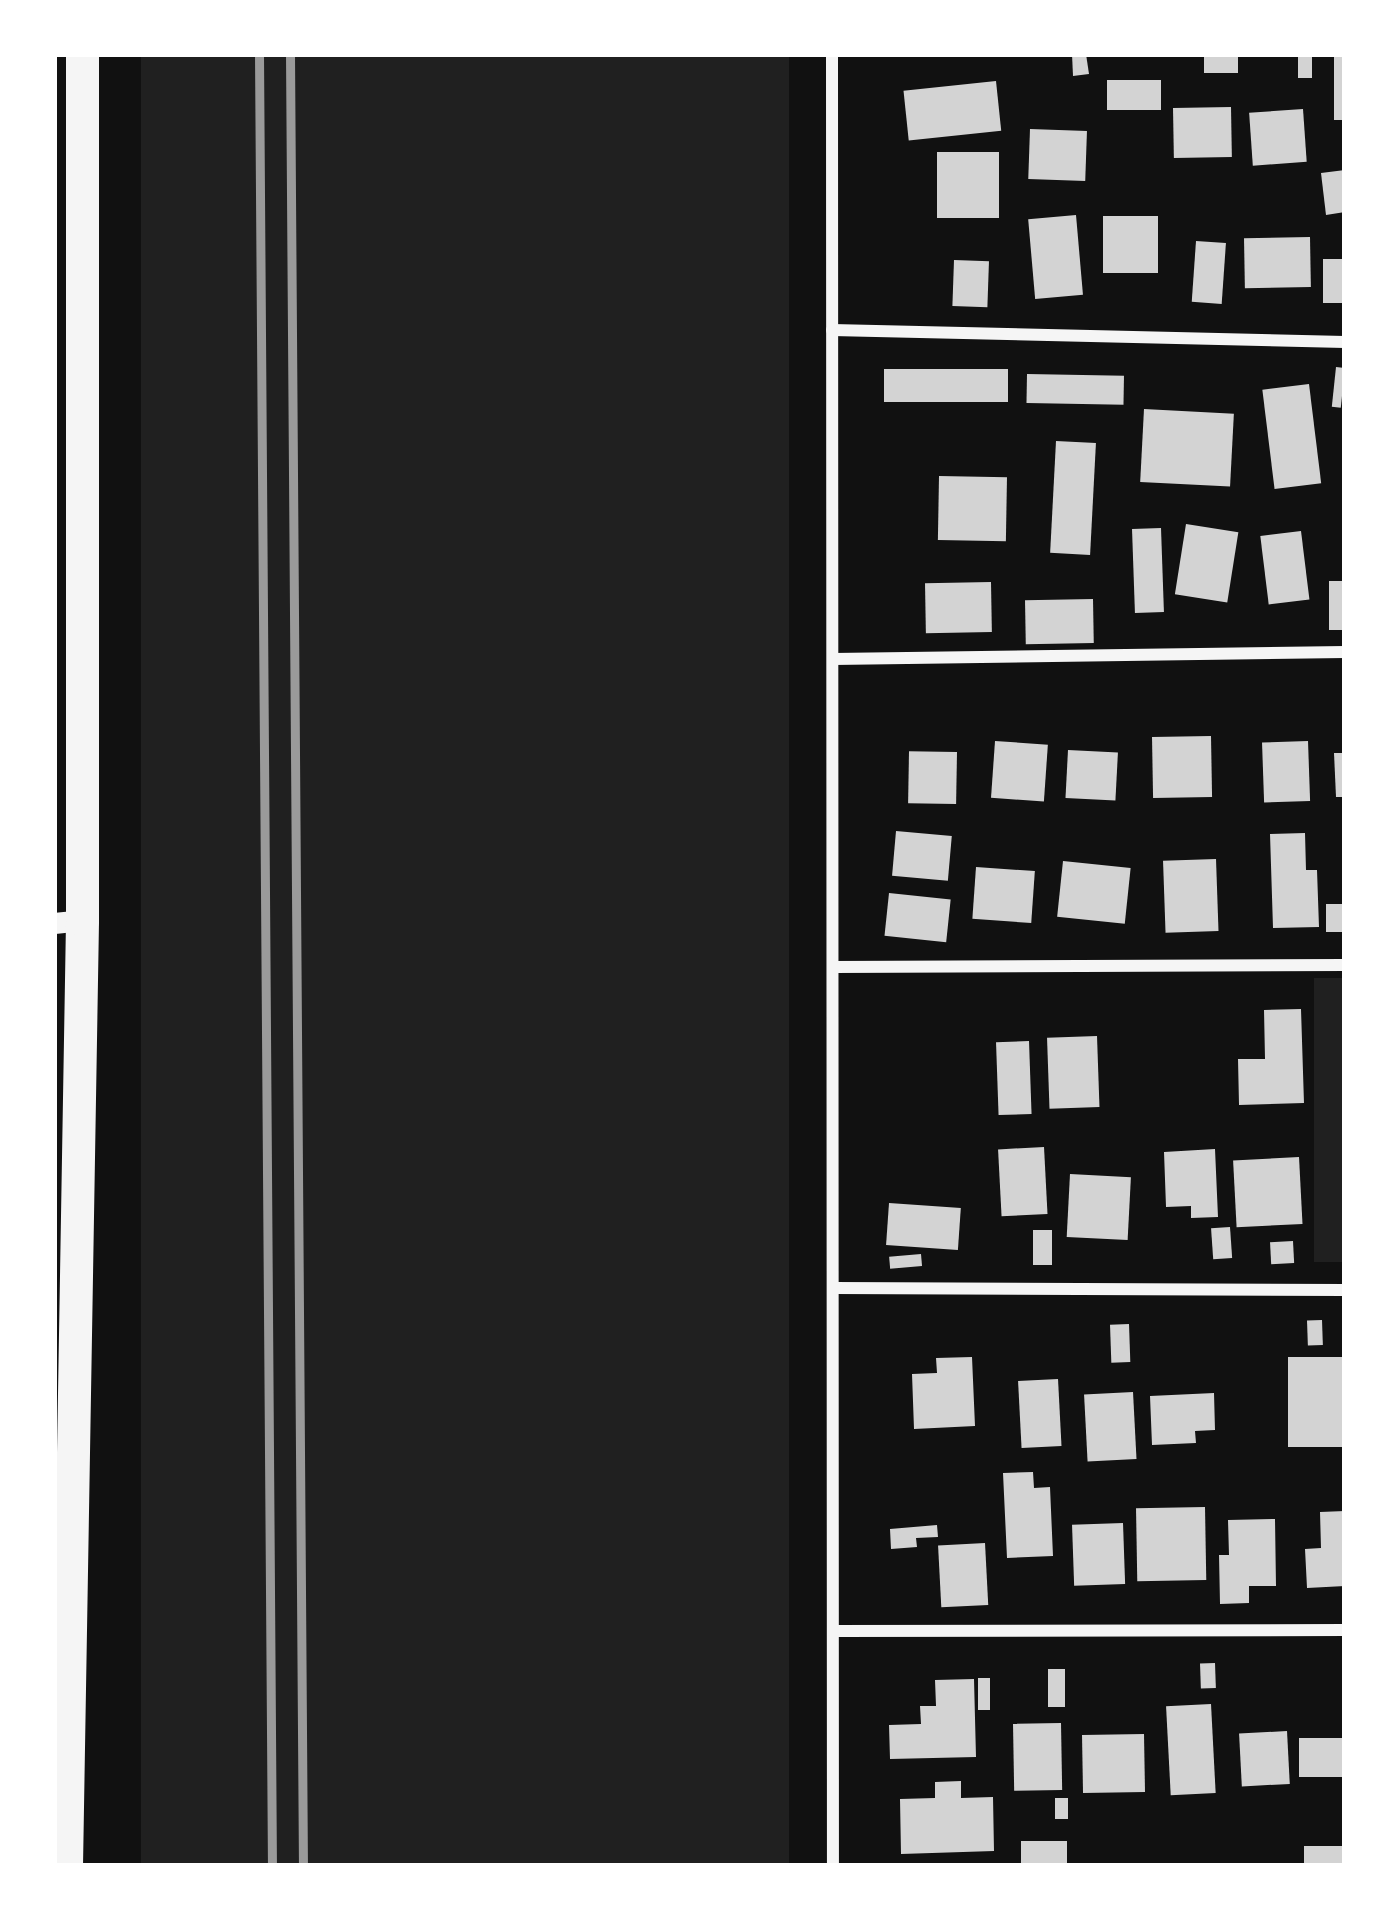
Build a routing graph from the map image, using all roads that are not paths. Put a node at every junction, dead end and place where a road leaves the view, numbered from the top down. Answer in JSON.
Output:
{"nodes":[{"id":1,"x":82,"y":54,"type":"edge"},
{"id":2,"x":832,"y":54,"type":"edge"},
{"id":3,"x":832,"y":330,"type":"junction"},
{"id":4,"x":1345,"y":342,"type":"edge"},
{"id":5,"x":1345,"y":652,"type":"edge"},
{"id":6,"x":832,"y":659,"type":"junction"},
{"id":7,"x":68,"y":922,"type":"edge"},
{"id":8,"x":1345,"y":964,"type":"edge"},
{"id":9,"x":832,"y":967,"type":"junction"},
{"id":10,"x":833,"y":1288,"type":"junction"},
{"id":11,"x":1345,"y":1290,"type":"edge"},
{"id":12,"x":1345,"y":1630,"type":"edge"},
{"id":13,"x":833,"y":1631,"type":"junction"},
{"id":14,"x":66,"y":1866,"type":"edge"},
{"id":15,"x":833,"y":1866,"type":"edge"}],
"edges":[{"from":1,"to":7,"type":"highway"},
{"from":2,"to":3,"type":"street"},
{"from":3,"to":4,"type":"street"},
{"from":3,"to":6,"type":"street"},
{"from":5,"to":6,"type":"street"},
{"from":6,"to":9,"type":"street"},
{"from":7,"to":14,"type":"highway"},
{"from":8,"to":9,"type":"street"},
{"from":9,"to":10,"type":"street"},
{"from":10,"to":11,"type":"street"},
{"from":10,"to":13,"type":"street"},
{"from":12,"to":13,"type":"street"},
{"from":13,"to":15,"type":"street"}]}
